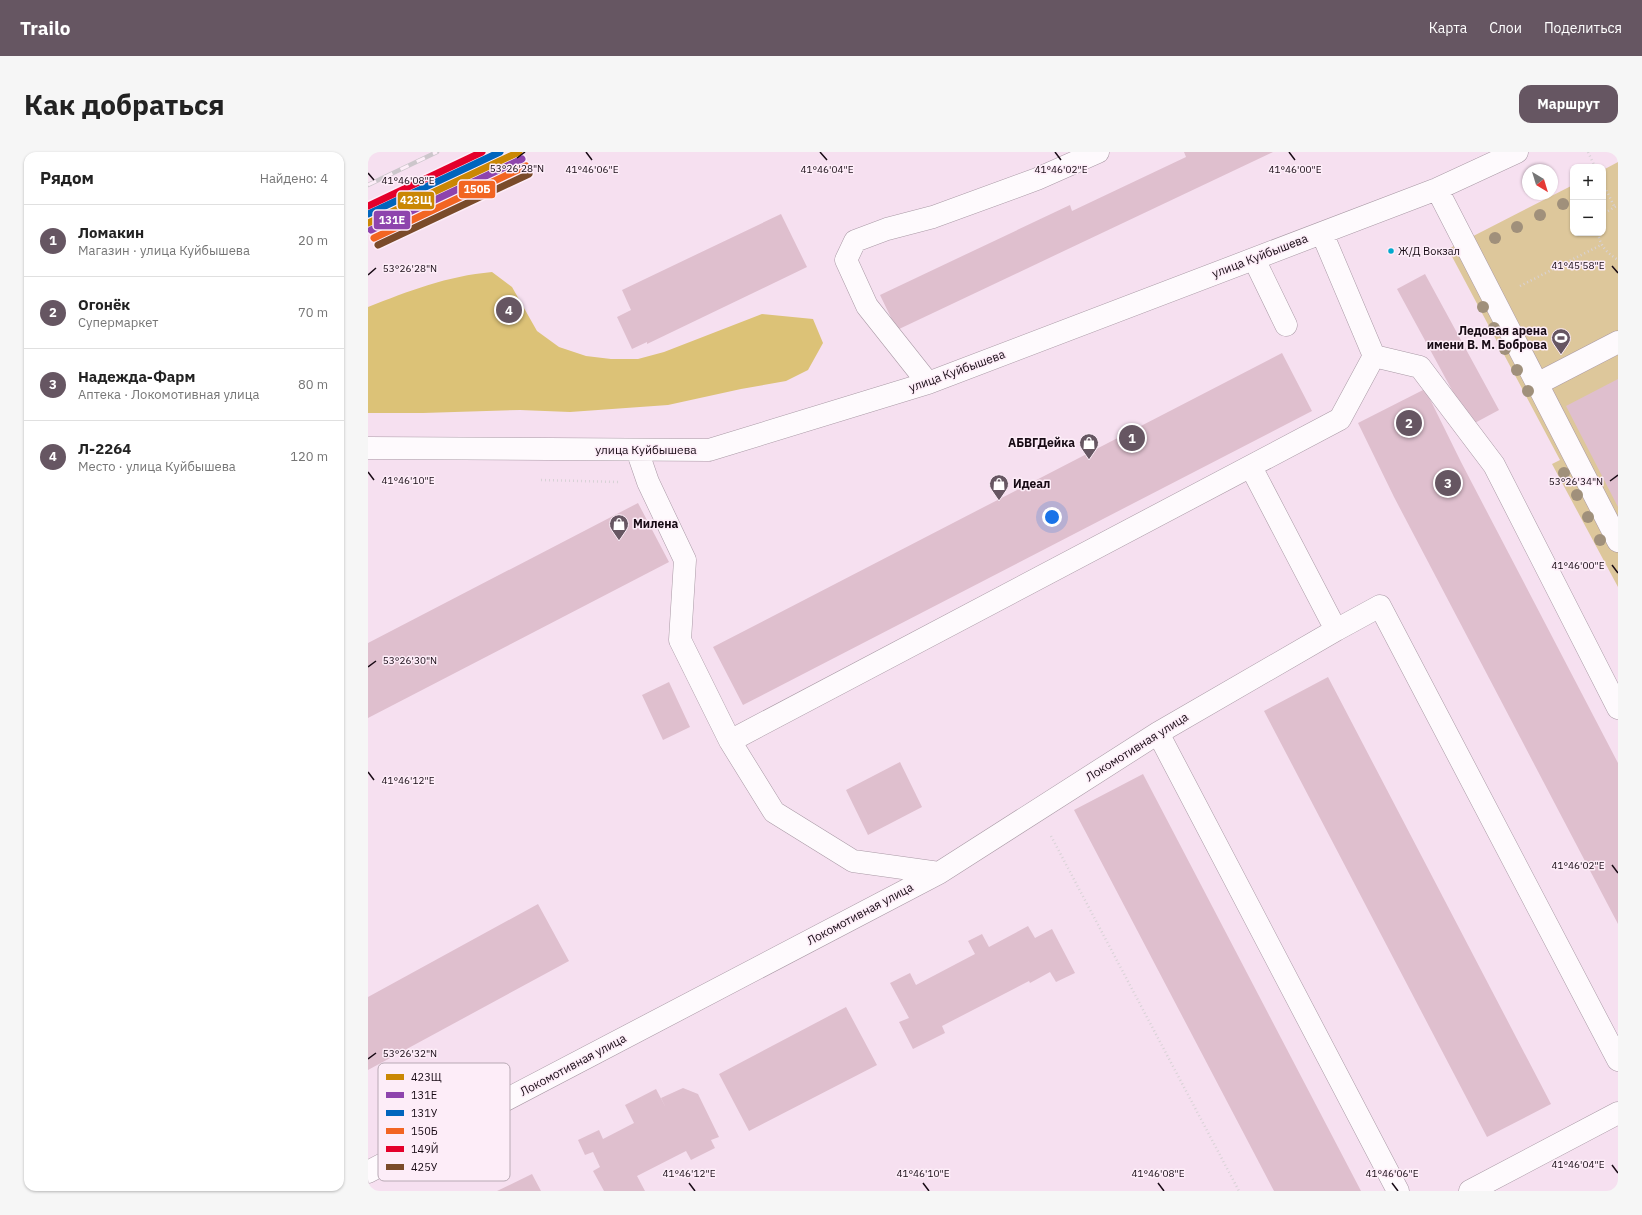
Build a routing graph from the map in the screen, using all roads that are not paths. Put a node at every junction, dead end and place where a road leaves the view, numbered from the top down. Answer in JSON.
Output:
{"nodes":[{"id":1,"x":1098,"y":152,"type":"edge"},
{"id":2,"x":1518,"y":152,"type":"edge"},
{"id":3,"x":1437,"y":189,"type":"junction"},
{"id":4,"x":1322,"y":233,"type":"junction"},
{"id":5,"x":1254,"y":258,"type":"junction"},
{"id":6,"x":1286,"y":325,"type":"dead end"},
{"id":7,"x":1618,"y":342,"type":"edge"},
{"id":8,"x":1374,"y":356,"type":"junction"},
{"id":9,"x":928,"y":383,"type":"junction"},
{"id":10,"x":1537,"y":384,"type":"junction"},
{"id":11,"x":368,"y":448,"type":"edge"},
{"id":12,"x":637,"y":450,"type":"junction"},
{"id":13,"x":1251,"y":467,"type":"junction"},
{"id":14,"x":1618,"y":541,"type":"edge"},
{"id":15,"x":1336,"y":630,"type":"junction"},
{"id":16,"x":1618,"y":708,"type":"edge"},
{"id":17,"x":1158,"y":733,"type":"junction"},
{"id":18,"x":730,"y":741,"type":"junction"},
{"id":19,"x":939,"y":873,"type":"junction"},
{"id":20,"x":1618,"y":1060,"type":"edge"},
{"id":21,"x":510,"y":1098,"type":"edge"},
{"id":22,"x":1618,"y":1114,"type":"edge"},
{"id":23,"x":378,"y":1167,"type":"edge"},
{"id":24,"x":368,"y":1172,"type":"edge"},
{"id":25,"x":1398,"y":1191,"type":"edge"},
{"id":26,"x":1470,"y":1191,"type":"edge"}],
"edges":[{"from":1,"to":9,"type":"street"},
{"from":2,"to":3,"type":"street","name":"улица Куйбышева"},
{"from":3,"to":4,"type":"street","name":"улица Куйбышева"},
{"from":3,"to":10,"type":"street"},
{"from":4,"to":5,"type":"street","name":"улица Куйбышева"},
{"from":4,"to":8,"type":"street"},
{"from":5,"to":6,"type":"street"},
{"from":5,"to":9,"type":"street","name":"улица Куйбышева"},
{"from":7,"to":10,"type":"street"},
{"from":8,"to":13,"type":"street"},
{"from":8,"to":16,"type":"street"},
{"from":9,"to":12,"type":"street","name":"улица Куйбышева"},
{"from":10,"to":14,"type":"street"},
{"from":11,"to":12,"type":"street","name":"улица Куйбышева"},
{"from":12,"to":18,"type":"street"},
{"from":13,"to":15,"type":"street"},
{"from":13,"to":18,"type":"street"},
{"from":15,"to":17,"type":"street","name":"Локомотивная улица"},
{"from":15,"to":20,"type":"street","name":"Локомотивная улица"},
{"from":17,"to":19,"type":"street","name":"Локомотивная улица"},
{"from":17,"to":25,"type":"street"},
{"from":18,"to":19,"type":"street"},
{"from":19,"to":21,"type":"street","name":"Локомотивная улица"},
{"from":22,"to":26,"type":"street"},
{"from":23,"to":24,"type":"street","name":"Локомотивная улица"}]}
